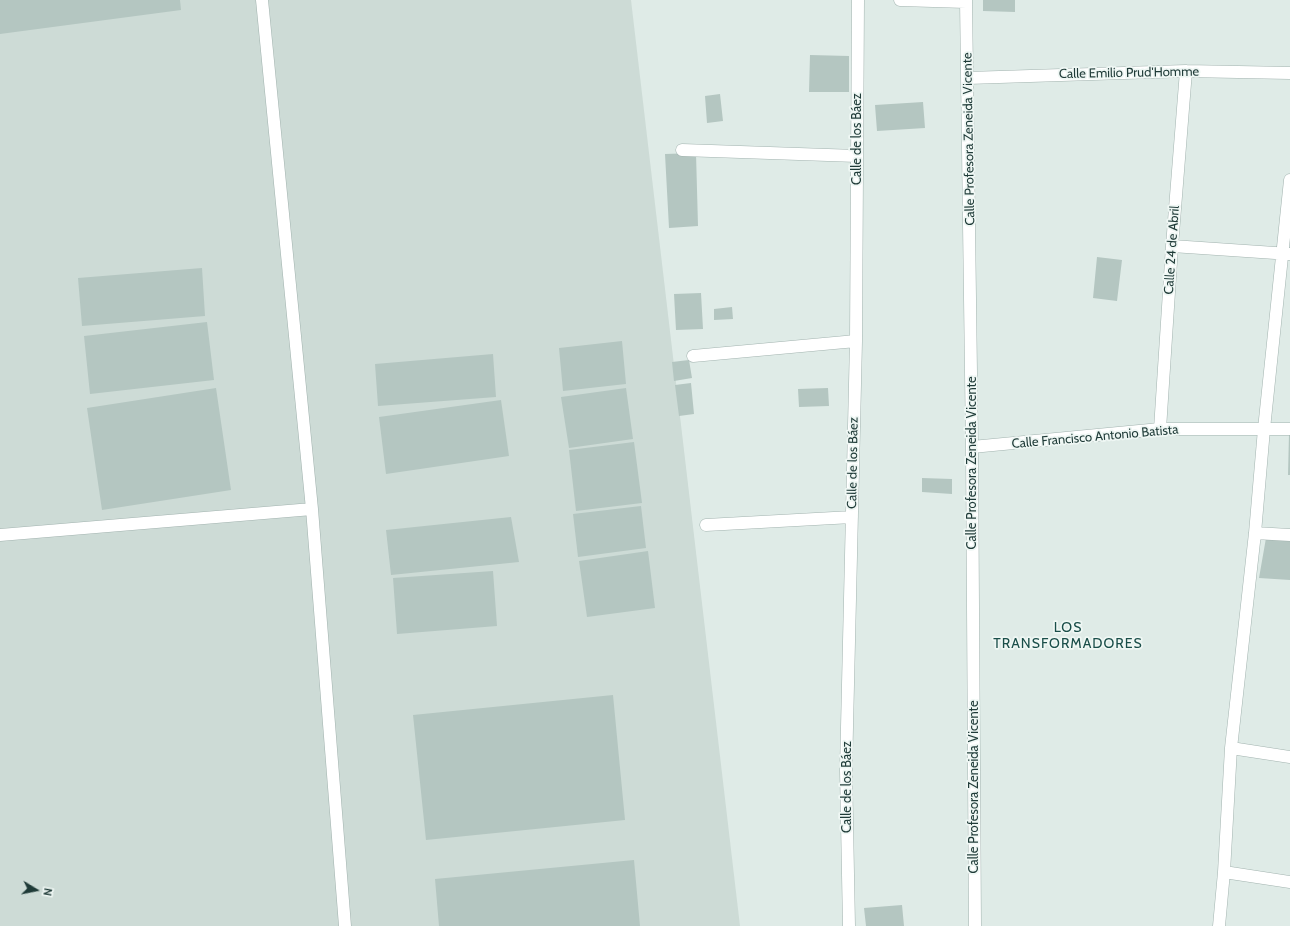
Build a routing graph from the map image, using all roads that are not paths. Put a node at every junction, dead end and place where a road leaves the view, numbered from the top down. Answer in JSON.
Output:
{"nodes":[{"id":1,"x":262,"y":0,"type":"edge"},
{"id":2,"x":858,"y":0,"type":"edge"},
{"id":3,"x":900,"y":0,"type":"edge"},
{"id":4,"x":966,"y":1,"type":"edge"},
{"id":5,"x":1186,"y":71,"type":"junction"},
{"id":6,"x":1290,"y":73,"type":"edge"},
{"id":7,"x":968,"y":78,"type":"junction"},
{"id":8,"x":682,"y":150,"type":"dead end"},
{"id":9,"x":857,"y":156,"type":"junction"},
{"id":10,"x":1290,"y":180,"type":"edge"},
{"id":11,"x":1172,"y":246,"type":"junction"},
{"id":12,"x":1286,"y":254,"type":"edge"},
{"id":13,"x":856,"y":341,"type":"junction"},
{"id":14,"x":693,"y":356,"type":"dead end"},
{"id":15,"x":1160,"y":429,"type":"junction"},
{"id":16,"x":1264,"y":429,"type":"junction"},
{"id":17,"x":1290,"y":429,"type":"edge"},
{"id":18,"x":972,"y":447,"type":"junction"},
{"id":19,"x":312,"y":509,"type":"junction"},
{"id":20,"x":852,"y":517,"type":"junction"},
{"id":21,"x":706,"y":525,"type":"dead end"},
{"id":22,"x":1256,"y":533,"type":"junction"},
{"id":23,"x":0,"y":535,"type":"edge"},
{"id":24,"x":1290,"y":535,"type":"edge"},
{"id":25,"x":1231,"y":748,"type":"junction"},
{"id":26,"x":1290,"y":757,"type":"edge"},
{"id":27,"x":1224,"y":872,"type":"junction"},
{"id":28,"x":1290,"y":882,"type":"edge"},
{"id":29,"x":345,"y":926,"type":"edge"},
{"id":30,"x":849,"y":926,"type":"edge"},
{"id":31,"x":975,"y":926,"type":"edge"},
{"id":32,"x":1219,"y":926,"type":"edge"}],
"edges":[{"from":1,"to":19,"type":"street"},
{"from":2,"to":9,"type":"street","name":"Calle de los Báez"},
{"from":3,"to":4,"type":"street"},
{"from":4,"to":7,"type":"street","name":"Calle Profesora Zeneida Vicente"},
{"from":5,"to":6,"type":"street","name":"Calle Emilio Prud'Homme"},
{"from":5,"to":7,"type":"street","name":"Calle Emilio Prud'Homme"},
{"from":5,"to":11,"type":"street","name":"Calle 24 de Abril"},
{"from":7,"to":18,"type":"street","name":"Calle Profesora Zeneida Vicente"},
{"from":8,"to":9,"type":"street"},
{"from":9,"to":13,"type":"street","name":"Calle de los Báez"},
{"from":10,"to":12,"type":"street"},
{"from":11,"to":12,"type":"street"},
{"from":11,"to":15,"type":"street","name":"Calle 24 de Abril"},
{"from":12,"to":16,"type":"street"},
{"from":13,"to":14,"type":"street"},
{"from":13,"to":20,"type":"street","name":"Calle de los Báez"},
{"from":15,"to":16,"type":"street","name":"Calle Francisco Antonio Batista"},
{"from":15,"to":18,"type":"street","name":"Calle Francisco Antonio Batista"},
{"from":16,"to":17,"type":"street","name":"Calle Francisco Antonio Batista"},
{"from":16,"to":22,"type":"street"},
{"from":18,"to":31,"type":"street","name":"Calle Profesora Zeneida Vicente"},
{"from":19,"to":23,"type":"street"},
{"from":19,"to":29,"type":"street"},
{"from":20,"to":21,"type":"street"},
{"from":20,"to":30,"type":"street","name":"Calle de los Báez"},
{"from":22,"to":24,"type":"street"},
{"from":22,"to":25,"type":"street"},
{"from":25,"to":26,"type":"street"},
{"from":25,"to":27,"type":"street"},
{"from":27,"to":28,"type":"street"},
{"from":27,"to":32,"type":"street"}]}
